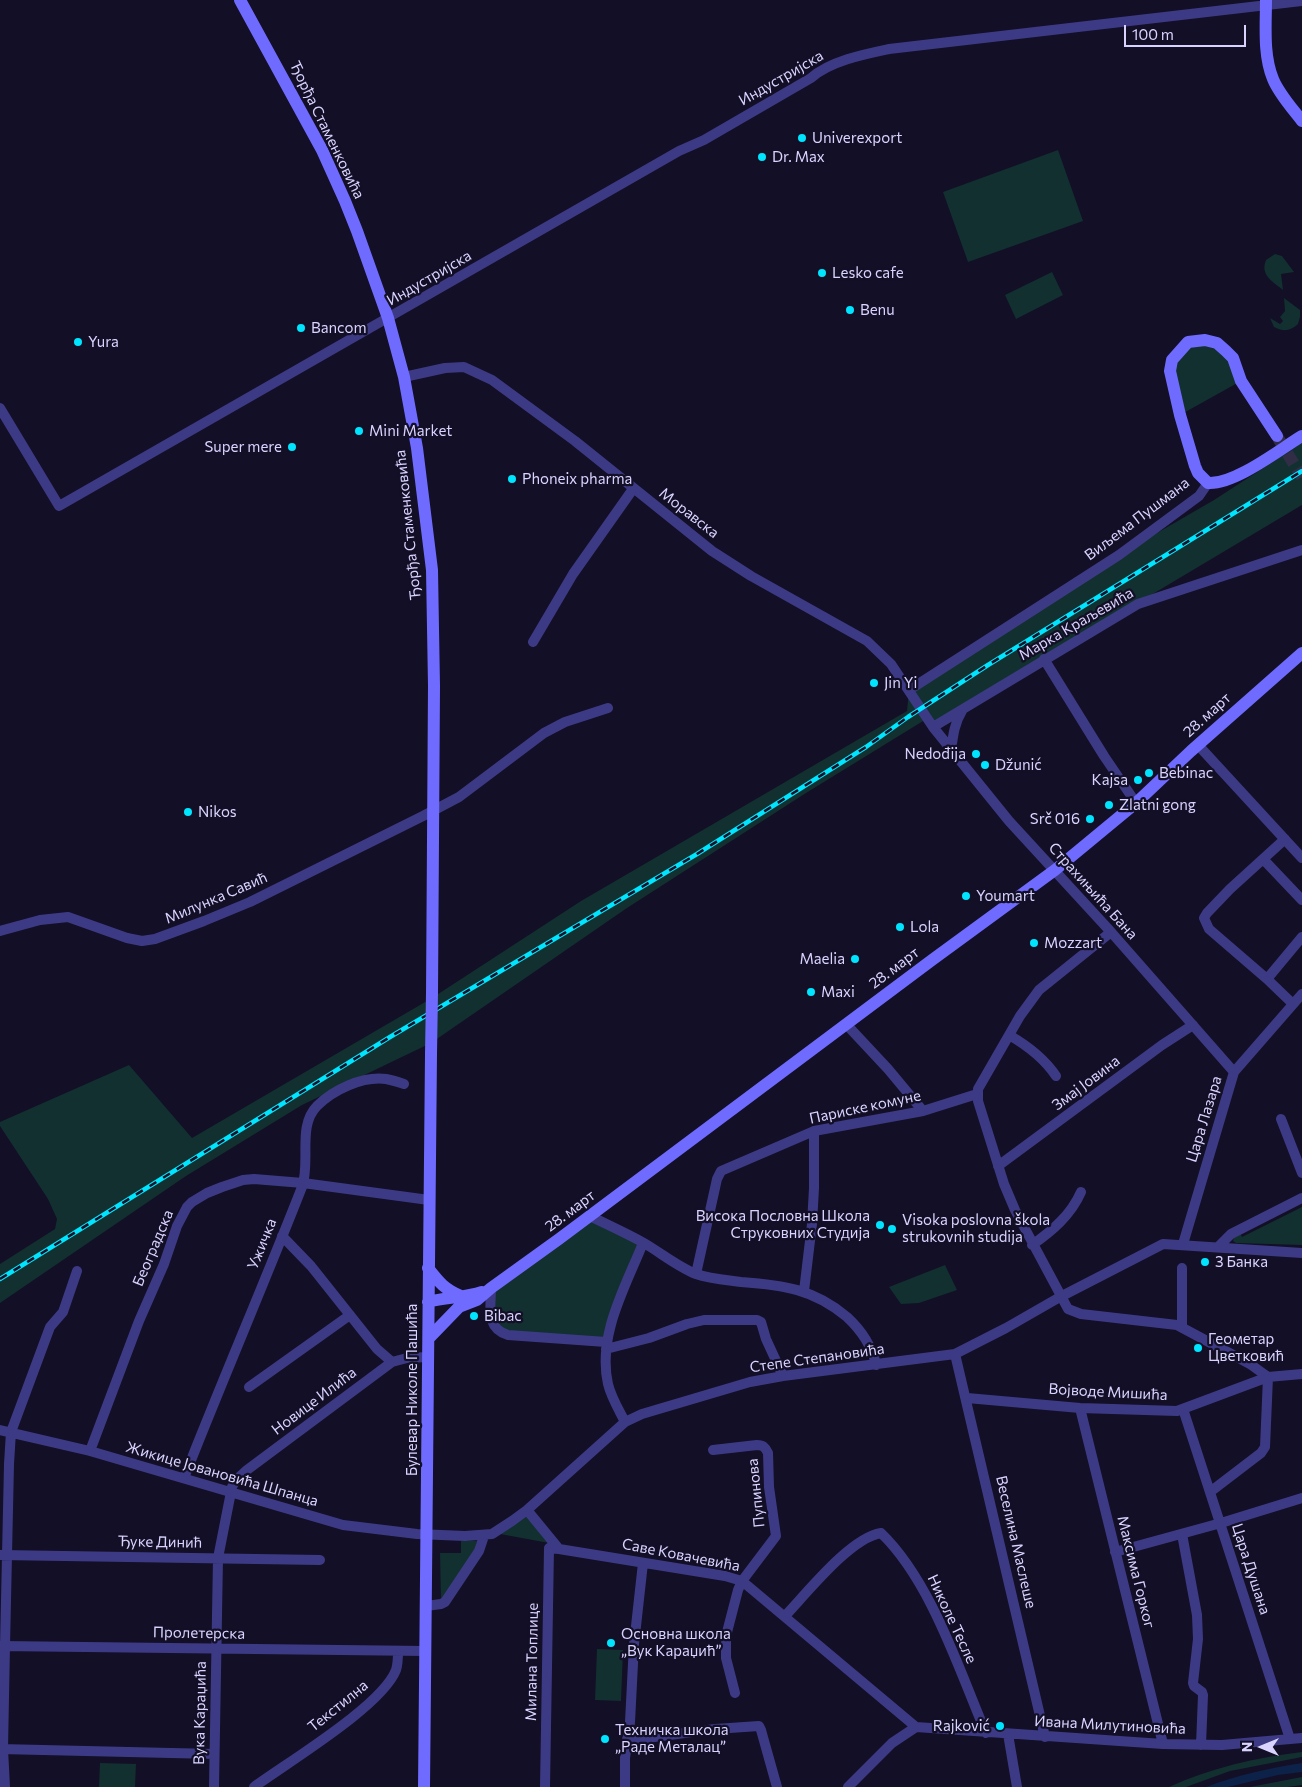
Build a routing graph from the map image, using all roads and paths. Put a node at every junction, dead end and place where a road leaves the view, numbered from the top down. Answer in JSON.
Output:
{"nodes":[{"id":1,"x":240,"y":0,"type":"edge"},
{"id":2,"x":1302,"y":1,"type":"edge"},
{"id":3,"x":1266,"y":3,"type":"edge"},
{"id":4,"x":1302,"y":121,"type":"edge"},
{"id":5,"x":388,"y":318,"type":"junction"},
{"id":6,"x":404,"y":377,"type":"junction"},
{"id":7,"x":0,"y":408,"type":"edge"},
{"id":8,"x":1277,"y":436,"type":"tunnel mouth"},
{"id":9,"x":1302,"y":436,"type":"edge"},
{"id":10,"x":1208,"y":483,"type":"junction"},
{"id":11,"x":633,"y":489,"type":"junction"},
{"id":12,"x":1302,"y":550,"type":"edge"},
{"id":13,"x":533,"y":642,"type":"dead end"},
{"id":14,"x":1302,"y":653,"type":"edge"},
{"id":15,"x":1044,"y":659,"type":"junction"},
{"id":16,"x":909,"y":690,"type":"junction"},
{"id":17,"x":608,"y":708,"type":"dead end"},
{"id":18,"x":964,"y":708,"type":"junction"},
{"id":19,"x":933,"y":727,"type":"junction"},
{"id":20,"x":1198,"y":745,"type":"junction"},
{"id":21,"x":951,"y":751,"type":"junction"},
{"id":22,"x":1136,"y":803,"type":"junction"},
{"id":23,"x":432,"y":811,"type":"junction"},
{"id":24,"x":1285,"y":839,"type":"junction"},
{"id":25,"x":1302,"y":858,"type":"edge"},
{"id":26,"x":1263,"y":859,"type":"junction"},
{"id":27,"x":1055,"y":870,"type":"junction"},
{"id":28,"x":1302,"y":900,"type":"edge"},
{"id":29,"x":0,"y":931,"type":"edge"},
{"id":30,"x":1111,"y":932,"type":"junction"},
{"id":31,"x":1302,"y":937,"type":"edge"},
{"id":32,"x":1267,"y":978,"type":"junction"},
{"id":33,"x":432,"y":993,"type":"joint"},
{"id":34,"x":1302,"y":994,"type":"edge"},
{"id":35,"x":1293,"y":1004,"type":"junction"},
{"id":36,"x":846,"y":1024,"type":"junction"},
{"id":37,"x":1193,"y":1025,"type":"junction"},
{"id":38,"x":1009,"y":1035,"type":"junction"},
{"id":39,"x":1234,"y":1072,"type":"junction"},
{"id":40,"x":1056,"y":1076,"type":"dead end"},
{"id":41,"x":404,"y":1084,"type":"dead end"},
{"id":42,"x":977,"y":1094,"type":"junction"},
{"id":43,"x":923,"y":1111,"type":"junction"},
{"id":44,"x":1281,"y":1119,"type":"dead end"},
{"id":45,"x":814,"y":1131,"type":"junction"},
{"id":46,"x":998,"y":1166,"type":"junction"},
{"id":47,"x":1302,"y":1172,"type":"edge"},
{"id":48,"x":303,"y":1183,"type":"junction"},
{"id":49,"x":1081,"y":1192,"type":"dead end"},
{"id":50,"x":1302,"y":1198,"type":"edge"},
{"id":51,"x":429,"y":1200,"type":"junction"},
{"id":52,"x":590,"y":1216,"type":"junction"},
{"id":53,"x":282,"y":1236,"type":"junction"},
{"id":54,"x":643,"y":1243,"type":"junction"},
{"id":55,"x":1183,"y":1244,"type":"junction"},
{"id":56,"x":1032,"y":1245,"type":"junction"},
{"id":57,"x":1218,"y":1247,"type":"junction"},
{"id":58,"x":1302,"y":1253,"type":"edge"},
{"id":59,"x":428,"y":1268,"type":"junction"},
{"id":60,"x":1182,"y":1268,"type":"dead end"},
{"id":61,"x":76,"y":1271,"type":"dead end"},
{"id":62,"x":696,"y":1274,"type":"junction"},
{"id":63,"x":490,"y":1288,"type":"junction"},
{"id":64,"x":804,"y":1291,"type":"junction"},
{"id":65,"x":1060,"y":1296,"type":"junction"},
{"id":66,"x":428,"y":1302,"type":"junction"},
{"id":67,"x":460,"y":1302,"type":"junction"},
{"id":68,"x":350,"y":1315,"type":"junction"},
{"id":69,"x":1182,"y":1327,"type":"junction"},
{"id":70,"x":429,"y":1338,"type":"junction"},
{"id":71,"x":606,"y":1345,"type":"junction"},
{"id":72,"x":955,"y":1354,"type":"junction"},
{"id":73,"x":428,"y":1357,"type":"junction"},
{"id":74,"x":392,"y":1362,"type":"junction"},
{"id":75,"x":876,"y":1365,"type":"junction"},
{"id":76,"x":1302,"y":1374,"type":"edge"},
{"id":77,"x":783,"y":1376,"type":"junction"},
{"id":78,"x":1268,"y":1377,"type":"junction"},
{"id":79,"x":249,"y":1387,"type":"dead end"},
{"id":80,"x":966,"y":1398,"type":"junction"},
{"id":81,"x":1080,"y":1408,"type":"junction"},
{"id":82,"x":1183,"y":1410,"type":"junction"},
{"id":83,"x":625,"y":1422,"type":"junction"},
{"id":84,"x":0,"y":1430,"type":"edge"},
{"id":85,"x":11,"y":1432,"type":"junction"},
{"id":86,"x":714,"y":1450,"type":"dead end"},
{"id":87,"x":90,"y":1452,"type":"junction"},
{"id":88,"x":4,"y":1464,"type":"edge"},
{"id":89,"x":184,"y":1478,"type":"junction"},
{"id":90,"x":230,"y":1492,"type":"junction"},
{"id":91,"x":1210,"y":1492,"type":"junction"},
{"id":92,"x":1302,"y":1498,"type":"edge"},
{"id":93,"x":527,"y":1510,"type":"junction"},
{"id":94,"x":1220,"y":1523,"type":"junction"},
{"id":95,"x":426,"y":1534,"type":"junction"},
{"id":96,"x":1182,"y":1534,"type":"junction"},
{"id":97,"x":484,"y":1536,"type":"junction"},
{"id":98,"x":559,"y":1549,"type":"junction"},
{"id":99,"x":1115,"y":1552,"type":"junction"},
{"id":100,"x":4,"y":1555,"type":"edge"},
{"id":101,"x":218,"y":1558,"type":"junction"},
{"id":102,"x":320,"y":1560,"type":"dead end"},
{"id":103,"x":643,"y":1563,"type":"junction"},
{"id":104,"x":742,"y":1581,"type":"junction"},
{"id":105,"x":426,"y":1606,"type":"junction"},
{"id":106,"x":785,"y":1616,"type":"junction"},
{"id":107,"x":2,"y":1646,"type":"edge"},
{"id":108,"x":216,"y":1648,"type":"junction"},
{"id":109,"x":425,"y":1650,"type":"junction"},
{"id":110,"x":398,"y":1651,"type":"junction"},
{"id":111,"x":735,"y":1693,"type":"dead end"},
{"id":112,"x":916,"y":1727,"type":"junction"},
{"id":113,"x":986,"y":1733,"type":"junction"},
{"id":114,"x":1008,"y":1734,"type":"junction"},
{"id":115,"x":1046,"y":1736,"type":"junction"},
{"id":116,"x":1302,"y":1738,"type":"edge"},
{"id":117,"x":627,"y":1739,"type":"junction"},
{"id":118,"x":1290,"y":1739,"type":"junction"},
{"id":119,"x":1163,"y":1744,"type":"junction"},
{"id":120,"x":1201,"y":1745,"type":"junction"},
{"id":121,"x":1,"y":1749,"type":"edge"},
{"id":122,"x":214,"y":1754,"type":"junction"},
{"id":123,"x":5,"y":1787,"type":"edge"},
{"id":124,"x":214,"y":1787,"type":"edge"},
{"id":125,"x":254,"y":1787,"type":"edge"},
{"id":126,"x":424,"y":1787,"type":"edge"},
{"id":127,"x":545,"y":1787,"type":"edge"},
{"id":128,"x":625,"y":1787,"type":"edge"},
{"id":129,"x":778,"y":1787,"type":"edge"},
{"id":130,"x":848,"y":1787,"type":"edge"},
{"id":131,"x":1016,"y":1787,"type":"edge"}],
"edges":[{"from":1,"to":5,"type":"street","name":"Ђорђа Стаменковића"},
{"from":2,"to":3,"type":"street","name":"Индустријска"},
{"from":3,"to":4,"type":"street"},
{"from":3,"to":5,"type":"street","name":"Индустријска"},
{"from":5,"to":6,"type":"street","name":"Ђорђа Стаменковића"},
{"from":5,"to":7,"type":"street","name":"Индустријска"},
{"from":6,"to":11,"type":"street","name":"Моравска"},
{"from":6,"to":23,"type":"street","name":"Ђорђа Стаменковића"},
{"from":8,"to":10,"type":"street","name":"Виљема Пушмана"},
{"from":9,"to":10,"type":"street"},
{"from":10,"to":16,"type":"street","name":"Виљема Пушмана"},
{"from":11,"to":13,"type":"street"},
{"from":11,"to":16,"type":"street","name":"Моравска"},
{"from":12,"to":15,"type":"street","name":"Марка Краљевића"},
{"from":14,"to":20,"type":"street","name":"28. март"},
{"from":15,"to":18,"type":"street","name":"Марка Краљевића"},
{"from":15,"to":22,"type":"street"},
{"from":16,"to":19,"type":"street","name":"Моравска"},
{"from":17,"to":23,"type":"street","name":"Милунка Савић"},
{"from":18,"to":19,"type":"street","name":"Марка Краљевића"},
{"from":18,"to":21,"type":"street"},
{"from":19,"to":21,"type":"street","name":"Страхињића Бана"},
{"from":20,"to":22,"type":"street","name":"28. март"},
{"from":20,"to":24,"type":"street"},
{"from":21,"to":27,"type":"street","name":"Страхињића Бана"},
{"from":22,"to":27,"type":"street","name":"28. март"},
{"from":23,"to":29,"type":"street","name":"Милунка Савић"},
{"from":23,"to":33,"type":"street","name":"Ђорђа Стаменковића"},
{"from":24,"to":25,"type":"street"},
{"from":24,"to":26,"type":"street"},
{"from":26,"to":28,"type":"street"},
{"from":26,"to":32,"type":"street"},
{"from":27,"to":30,"type":"street","name":"Страхињића Бана"},
{"from":27,"to":36,"type":"street","name":"28. март"},
{"from":30,"to":37,"type":"street","name":"Страхињића Бана"},
{"from":30,"to":38,"type":"street"},
{"from":31,"to":32,"type":"street"},
{"from":32,"to":35,"type":"street"},
{"from":33,"to":51,"type":"street","name":"Булевар Николе Пашића","bridge":true},
{"from":34,"to":35,"type":"street","name":"Цара Лазара"},
{"from":35,"to":39,"type":"street","name":"Цара Лазара"},
{"from":36,"to":43,"type":"street"},
{"from":36,"to":52,"type":"street","name":"28. март"},
{"from":37,"to":39,"type":"street","name":"Страхињића Бана"},
{"from":37,"to":46,"type":"street","name":"Змај Јовина"},
{"from":38,"to":40,"type":"street"},
{"from":38,"to":42,"type":"street"},
{"from":39,"to":55,"type":"street","name":"Цара Лазара"},
{"from":41,"to":48,"type":"street","name":"Ужичка"},
{"from":42,"to":43,"type":"street","name":"Париске комуне"},
{"from":42,"to":46,"type":"street"},
{"from":43,"to":45,"type":"street","name":"Париске комуне"},
{"from":44,"to":47,"type":"street"},
{"from":45,"to":62,"type":"street","name":"Париске комуне"},
{"from":45,"to":64,"type":"street"},
{"from":46,"to":56,"type":"street"},
{"from":48,"to":51,"type":"street","name":"Београдска"},
{"from":48,"to":53,"type":"street","name":"Ужичка"},
{"from":48,"to":87,"type":"street","name":"Београдска"},
{"from":49,"to":56,"type":"street"},
{"from":50,"to":57,"type":"street"},
{"from":51,"to":59,"type":"street","name":"Булевар Николе Пашића"},
{"from":52,"to":54,"type":"street"},
{"from":52,"to":63,"type":"street","name":"28. март"},
{"from":53,"to":68,"type":"street"},
{"from":53,"to":89,"type":"street","name":"Ужичка"},
{"from":54,"to":62,"type":"street"},
{"from":54,"to":71,"type":"street"},
{"from":55,"to":57,"type":"street","name":"Степе Степановића"},
{"from":55,"to":65,"type":"street","name":"Степе Степановића"},
{"from":56,"to":65,"type":"street"},
{"from":57,"to":58,"type":"street","name":"Степе Степановића"},
{"from":59,"to":66,"type":"street","name":"Булевар Николе Пашића"},
{"from":59,"to":67,"type":"street"},
{"from":60,"to":69,"type":"street"},
{"from":61,"to":85,"type":"street"},
{"from":62,"to":64,"type":"street"},
{"from":63,"to":67,"type":"street","name":"28. март"},
{"from":63,"to":71,"type":"street"},
{"from":64,"to":75,"type":"street"},
{"from":65,"to":69,"type":"street"},
{"from":65,"to":72,"type":"street","name":"Степе Степановића"},
{"from":66,"to":67,"type":"street","name":"28. март"},
{"from":66,"to":70,"type":"street","name":"Булевар Николе Пашића"},
{"from":67,"to":70,"type":"street"},
{"from":68,"to":74,"type":"street"},
{"from":68,"to":79,"type":"street"},
{"from":69,"to":78,"type":"street"},
{"from":70,"to":73,"type":"street","name":"Булевар Николе Пашића"},
{"from":71,"to":77,"type":"street"},
{"from":71,"to":83,"type":"street"},
{"from":72,"to":75,"type":"street","name":"Степе Степановића"},
{"from":72,"to":80,"type":"street","name":"Веселина Маслеше"},
{"from":73,"to":74,"type":"street","name":"Новице Илића"},
{"from":73,"to":95,"type":"street","name":"Булевар Николе Пашића"},
{"from":74,"to":90,"type":"street","name":"Новице Илића"},
{"from":75,"to":77,"type":"street","name":"Степе Степановића"},
{"from":76,"to":78,"type":"street","name":"Војводе Мишића"},
{"from":77,"to":83,"type":"street","name":"Степе Степановића"},
{"from":78,"to":82,"type":"street","name":"Војводе Мишића"},
{"from":78,"to":91,"type":"street"},
{"from":80,"to":81,"type":"street","name":"Војводе Мишића"},
{"from":80,"to":115,"type":"street","name":"Веселина Маслеше"},
{"from":81,"to":82,"type":"street","name":"Војводе Мишића"},
{"from":81,"to":99,"type":"street","name":"Максима Горког"},
{"from":82,"to":91,"type":"street","name":"Цара Душана"},
{"from":83,"to":93,"type":"street","name":"Степе Степановића"},
{"from":84,"to":85,"type":"street","name":"Жикице Јовановића Шпанца"},
{"from":85,"to":87,"type":"street","name":"Жикице Јовановића Шпанца"},
{"from":85,"to":88,"type":"street"},
{"from":86,"to":104,"type":"street","name":"Пупинова"},
{"from":87,"to":89,"type":"street","name":"Жикице Јовановића Шпанца"},
{"from":88,"to":100,"type":"street"},
{"from":89,"to":90,"type":"street","name":"Жикице Јовановића Шпанца"},
{"from":90,"to":95,"type":"street","name":"Жикице Јовановића Шпанца"},
{"from":90,"to":101,"type":"street","name":"Вука Караџића"},
{"from":91,"to":94,"type":"street","name":"Цара Душана"},
{"from":92,"to":94,"type":"street"},
{"from":93,"to":97,"type":"street","name":"Степе Степановића"},
{"from":93,"to":98,"type":"street"},
{"from":94,"to":96,"type":"street"},
{"from":94,"to":118,"type":"street","name":"Цара Душана"},
{"from":95,"to":97,"type":"street","name":"Степе Степановића"},
{"from":95,"to":105,"type":"street","name":"Булевар Николе Пашића"},
{"from":96,"to":99,"type":"street"},
{"from":96,"to":120,"type":"street"},
{"from":97,"to":105,"type":"street"},
{"from":98,"to":103,"type":"street","name":"Саве Ковачевића"},
{"from":98,"to":127,"type":"street","name":"Милана Топлице"},
{"from":99,"to":119,"type":"street","name":"Максима Горког"},
{"from":100,"to":101,"type":"street","name":"Ђуке Динић"},
{"from":100,"to":107,"type":"street"},
{"from":101,"to":102,"type":"street","name":"Ђуке Динић"},
{"from":101,"to":108,"type":"street","name":"Вука Караџића"},
{"from":103,"to":104,"type":"street","name":"Саве Ковачевића"},
{"from":103,"to":117,"type":"street"},
{"from":104,"to":106,"type":"street","name":"Саве Ковачевића"},
{"from":104,"to":111,"type":"street","name":"Пупинова"},
{"from":105,"to":109,"type":"street","name":"Булевар Николе Пашића"},
{"from":106,"to":112,"type":"street","name":"Саве Ковачевића"},
{"from":106,"to":113,"type":"street","name":"Николе Тесле"},
{"from":107,"to":108,"type":"street","name":"Пролетерска"},
{"from":107,"to":121,"type":"street"},
{"from":108,"to":110,"type":"street","name":"Пролетерска"},
{"from":108,"to":122,"type":"street","name":"Вука Караџића"},
{"from":109,"to":110,"type":"street"},
{"from":109,"to":126,"type":"street","name":"Булевар Николе Пашића"},
{"from":110,"to":125,"type":"street","name":"Текстилна"},
{"from":112,"to":113,"type":"street","name":"Ивана Милутиновића"},
{"from":112,"to":130,"type":"street"},
{"from":113,"to":114,"type":"street","name":"Ивана Милутиновића"},
{"from":114,"to":115,"type":"street","name":"Ивана Милутиновића"},
{"from":114,"to":131,"type":"street"},
{"from":115,"to":119,"type":"street","name":"Ивана Милутиновића"},
{"from":116,"to":118,"type":"street","name":"Ивана Милутиновића"},
{"from":117,"to":128,"type":"street"},
{"from":117,"to":129,"type":"street"},
{"from":118,"to":120,"type":"street","name":"Ивана Милутиновића"},
{"from":119,"to":120,"type":"street","name":"Ивана Милутиновића"},
{"from":121,"to":122,"type":"street"},
{"from":121,"to":123,"type":"street"},
{"from":122,"to":124,"type":"street","name":"Вука Караџића"}]}
